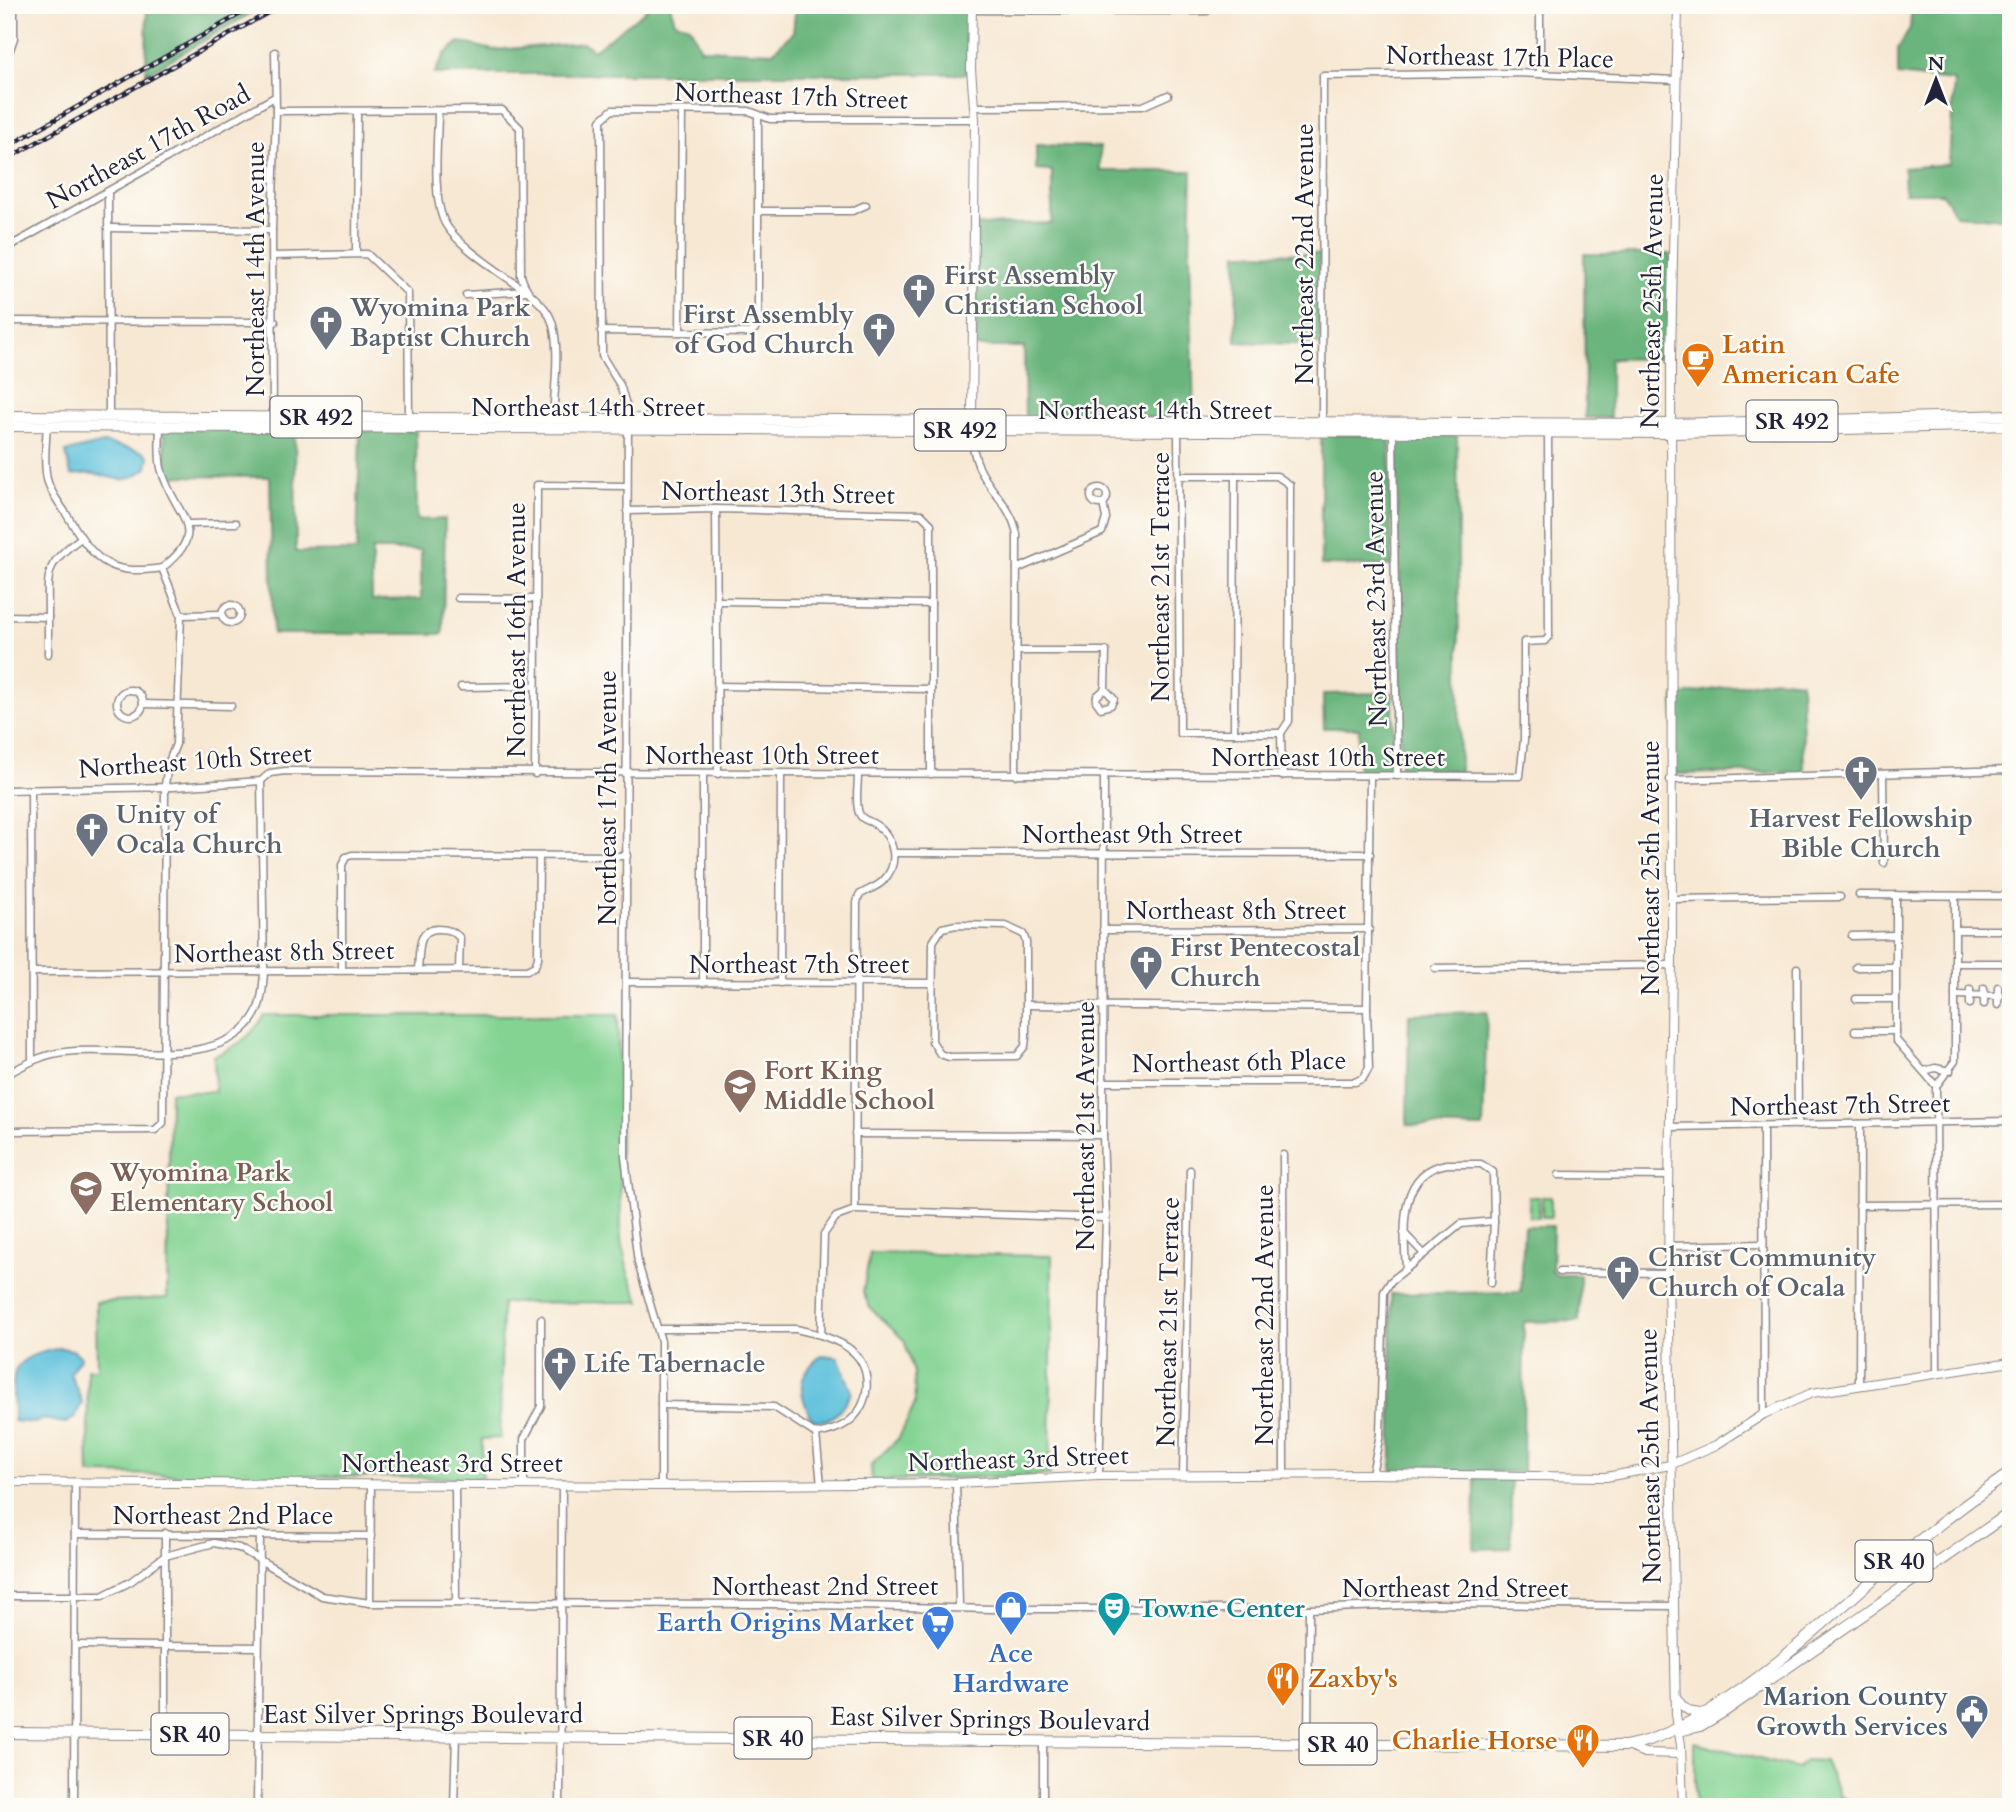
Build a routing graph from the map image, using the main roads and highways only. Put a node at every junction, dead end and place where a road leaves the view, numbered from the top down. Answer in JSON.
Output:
{"nodes":[{"id":1,"x":2011,"y":415,"type":"edge"},
{"id":2,"x":5,"y":416,"type":"edge"},
{"id":3,"x":47,"y":421,"type":"junction"},
{"id":4,"x":1914,"y":423,"type":"junction"},
{"id":5,"x":2011,"y":425,"type":"edge"},
{"id":6,"x":5,"y":426,"type":"edge"},
{"id":7,"x":2011,"y":1472,"type":"edge"},
{"id":8,"x":2011,"y":1512,"type":"edge"},
{"id":9,"x":1917,"y":1541,"type":"junction"},
{"id":10,"x":1935,"y":1566,"type":"junction"},
{"id":11,"x":1678,"y":1731,"type":"junction"},
{"id":12,"x":5,"y":1732,"type":"edge"}],
"edges":[{"from":1,"to":4,"type":"main road","name":"Northeast 14th Street","number":"SR 492"},
{"from":2,"to":3,"type":"main road","name":"Northeast 14th Street","number":"SR 492"},
{"from":3,"to":4,"type":"main road","name":"Northeast 14th Street","number":"SR 492"},
{"from":3,"to":6,"type":"main road","name":"Northeast 14th Street","number":"SR 492"},
{"from":4,"to":5,"type":"main road","name":"Northeast 14th Street","number":"SR 492"},
{"from":7,"to":9,"type":"main road","name":"East Silver Springs Boulevard","number":"SR 40"},
{"from":8,"to":10,"type":"main road","name":"East Silver Springs Boulevard","number":"SR 40"},
{"from":9,"to":10,"type":"main road"},
{"from":9,"to":11,"type":"main road","name":"East Silver Springs Boulevard","number":"SR 40"},
{"from":10,"to":11,"type":"main road","name":"East Silver Springs Boulevard","number":"SR 40"},
{"from":11,"to":12,"type":"main road","name":"East Silver Springs Boulevard","number":"SR 40"}]}
